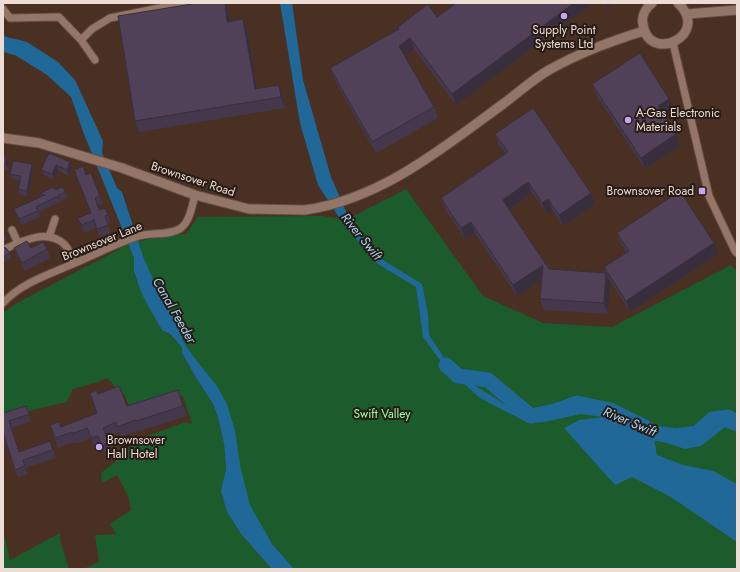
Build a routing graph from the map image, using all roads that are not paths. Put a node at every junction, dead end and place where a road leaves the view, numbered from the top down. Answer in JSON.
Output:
{"nodes":[{"id":1,"x":184,"y":3,"type":"edge"},
{"id":2,"x":652,"y":3,"type":"edge"},
{"id":3,"x":678,"y":3,"type":"edge"},
{"id":4,"x":3,"y":9,"type":"edge"},
{"id":5,"x":737,"y":10,"type":"edge"},
{"id":6,"x":687,"y":14,"type":"junction"},
{"id":7,"x":644,"y":31,"type":"junction"},
{"id":8,"x":81,"y":40,"type":"junction"},
{"id":9,"x":673,"y":43,"type":"junction"},
{"id":10,"x":95,"y":60,"type":"dead end"},
{"id":11,"x":3,"y":138,"type":"edge"},
{"id":12,"x":195,"y":196,"type":"junction"},
{"id":13,"x":55,"y":219,"type":"dead end"},
{"id":14,"x":12,"y":230,"type":"dead end"},
{"id":15,"x":49,"y":237,"type":"junction"},
{"id":16,"x":18,"y":242,"type":"junction"},
{"id":17,"x":7,"y":248,"type":"edge"},
{"id":18,"x":737,"y":253,"type":"edge"},
{"id":19,"x":75,"y":263,"type":"junction"},
{"id":20,"x":3,"y":303,"type":"edge"}],
"edges":[{"from":1,"to":8,"type":"street"},
{"from":2,"to":7,"type":"street"},
{"from":3,"to":6,"type":"street"},
{"from":4,"to":8,"type":"street"},
{"from":5,"to":6,"type":"street"},
{"from":6,"to":9,"type":"street"},
{"from":7,"to":9,"type":"street"},
{"from":7,"to":12,"type":"street","name":"Brownsover Road"},
{"from":8,"to":10,"type":"street"},
{"from":9,"to":18,"type":"street"},
{"from":11,"to":12,"type":"street","name":"Brownsover Road"},
{"from":12,"to":19,"type":"street","name":"Brownsover Lane"},
{"from":13,"to":15,"type":"street"},
{"from":14,"to":16,"type":"street"},
{"from":15,"to":16,"type":"street"},
{"from":15,"to":19,"type":"street"},
{"from":16,"to":17,"type":"street"},
{"from":19,"to":20,"type":"street","name":"Brownsover Lane"}]}
